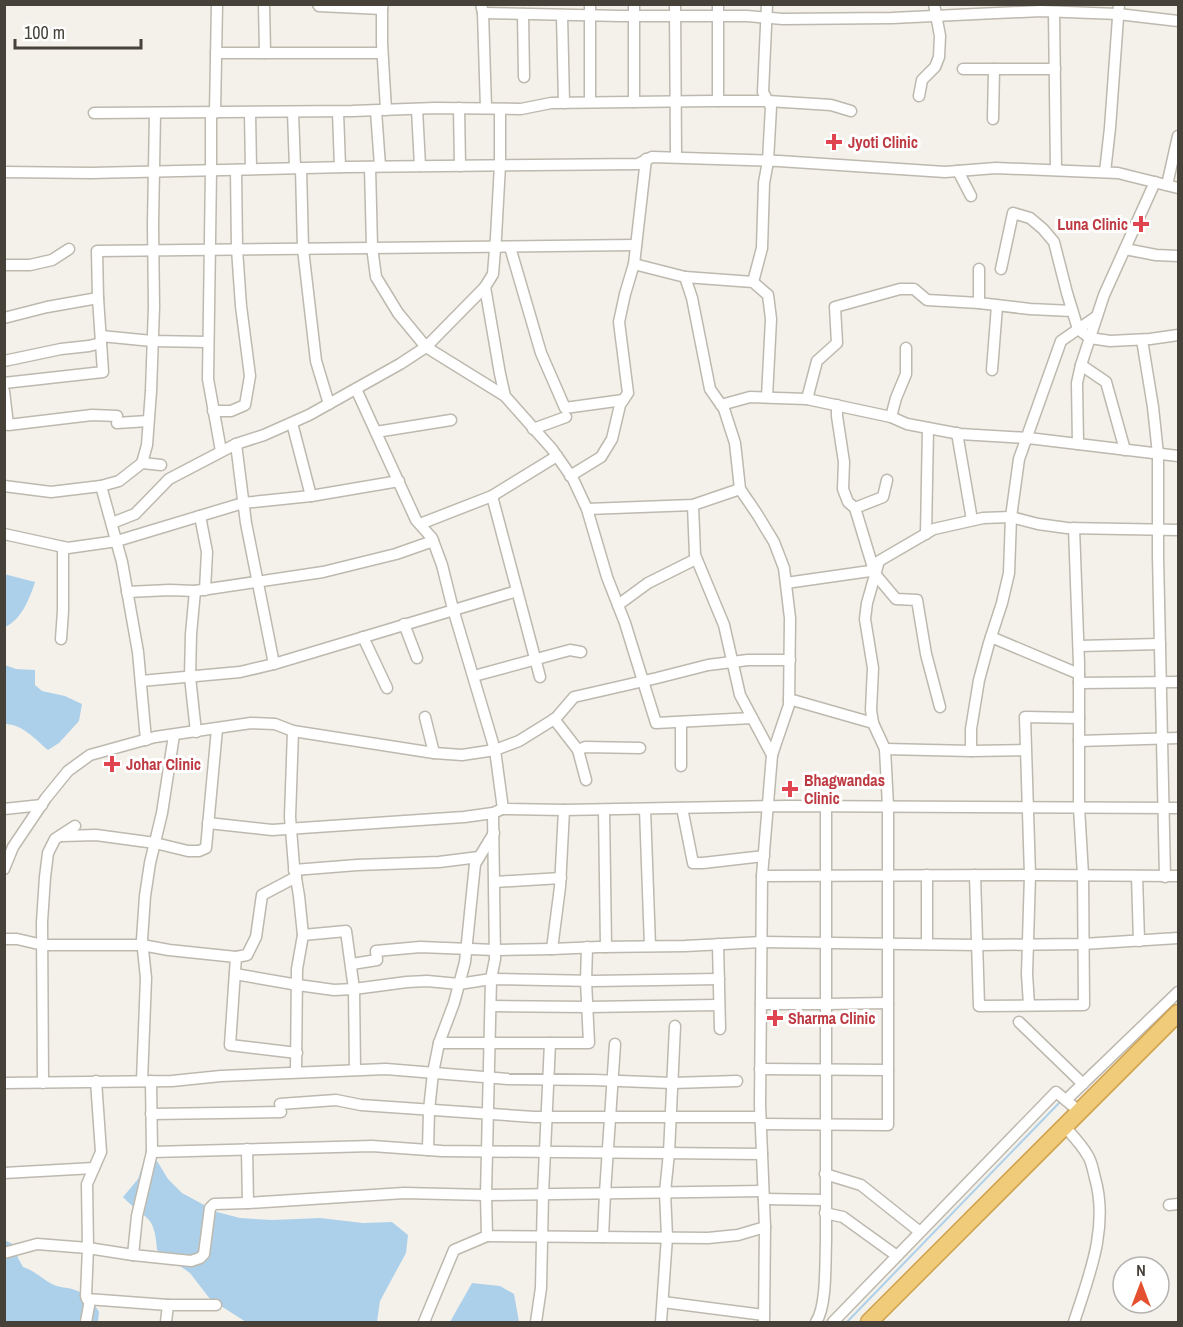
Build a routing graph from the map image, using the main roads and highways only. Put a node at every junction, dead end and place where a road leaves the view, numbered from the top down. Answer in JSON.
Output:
{"nodes":[{"id":1,"x":1179,"y":1013,"type":"edge"},
{"id":2,"x":869,"y":1323,"type":"edge"}],
"edges":[{"from":1,"to":2,"type":"highway"}]}
